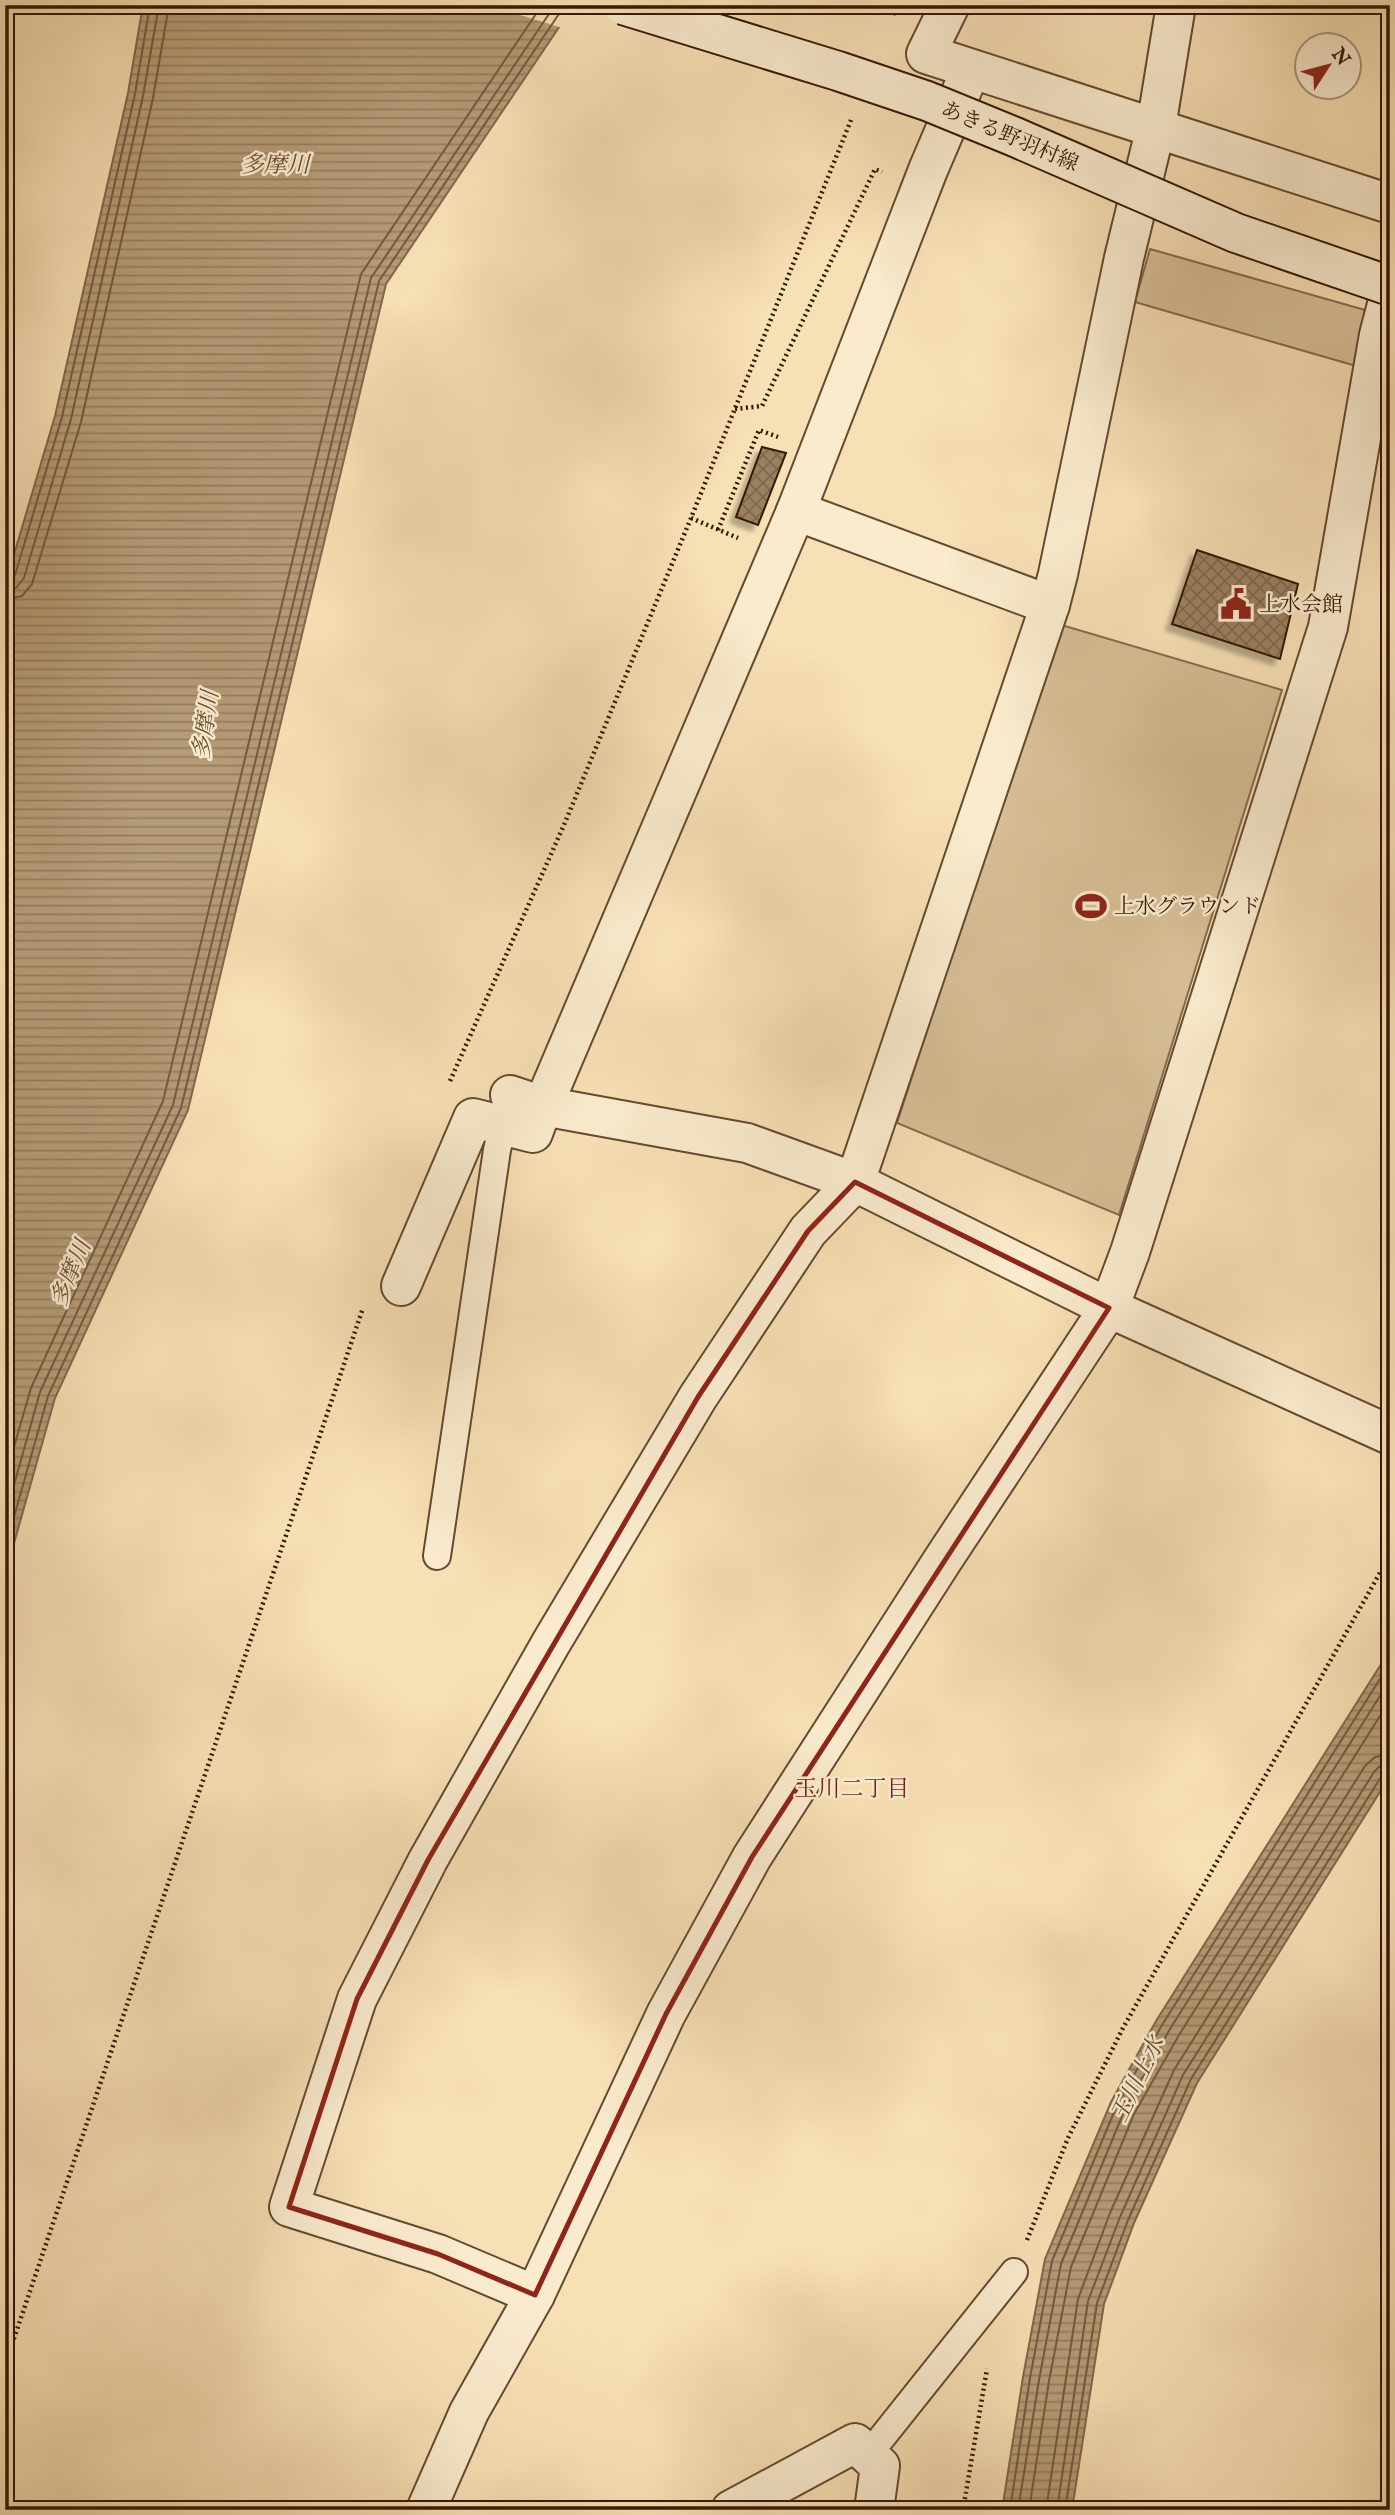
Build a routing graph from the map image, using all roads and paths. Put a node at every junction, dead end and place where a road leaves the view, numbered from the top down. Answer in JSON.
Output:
{"nodes":[{"id":1,"x":622,"y":5,"type":"edge"},
{"id":2,"x":950,"y":5,"type":"edge"},
{"id":3,"x":1176,"y":5,"type":"edge"},
{"id":4,"x":971,"y":69,"type":"junction"},
{"id":5,"x":1156,"y":127,"type":"junction"},
{"id":6,"x":1390,"y":204,"type":"edge"},
{"id":7,"x":1390,"y":286,"type":"edge"},
{"id":8,"x":1390,"y":293,"type":"edge"},
{"id":9,"x":786,"y":440,"type":"dead end"},
{"id":10,"x":796,"y":510,"type":"junction"},
{"id":11,"x":718,"y":530,"type":"dead end"},
{"id":12,"x":1050,"y":606,"type":"junction"},
{"id":13,"x":519,"y":1109,"type":"junction"},
{"id":14,"x":855,"y":1182,"type":"junction"},
{"id":15,"x":401,"y":1286,"type":"dead end"},
{"id":16,"x":1109,"y":1308,"type":"junction"},
{"id":17,"x":1390,"y":1435,"type":"edge"},
{"id":18,"x":1390,"y":1555,"type":"edge"},
{"id":19,"x":437,"y":1556,"type":"dead end"},
{"id":20,"x":1014,"y":2272,"type":"joint"},
{"id":21,"x":535,"y":2295,"type":"junction"},
{"id":22,"x":987,"y":2368,"type":"dead end"},
{"id":23,"x":868,"y":2455,"type":"junction"},
{"id":24,"x":426,"y":2510,"type":"edge"},
{"id":25,"x":731,"y":2510,"type":"edge"},
{"id":26,"x":874,"y":2510,"type":"edge"},
{"id":27,"x":962,"y":2510,"type":"edge"}],
"edges":[{"from":1,"to":7,"type":"street","name":"あきる野羽村線","bridge":true},
{"from":2,"to":4,"type":"street"},
{"from":3,"to":5,"type":"street"},
{"from":4,"to":5,"type":"street"},
{"from":4,"to":10,"type":"street"},
{"from":5,"to":6,"type":"street"},
{"from":5,"to":12,"type":"street"},
{"from":8,"to":16,"type":"street"},
{"from":9,"to":11,"type":"path"},
{"from":10,"to":12,"type":"street"},
{"from":10,"to":13,"type":"street"},
{"from":12,"to":14,"type":"street"},
{"from":13,"to":14,"type":"street"},
{"from":13,"to":15,"type":"street"},
{"from":13,"to":19,"type":"lane"},
{"from":14,"to":16,"type":"street"},
{"from":14,"to":21,"type":"street"},
{"from":16,"to":17,"type":"street"},
{"from":16,"to":21,"type":"street"},
{"from":18,"to":20,"type":"path"},
{"from":20,"to":23,"type":"lane"},
{"from":21,"to":24,"type":"street"},
{"from":22,"to":27,"type":"path"},
{"from":23,"to":25,"type":"street"},
{"from":23,"to":26,"type":"street"}]}
